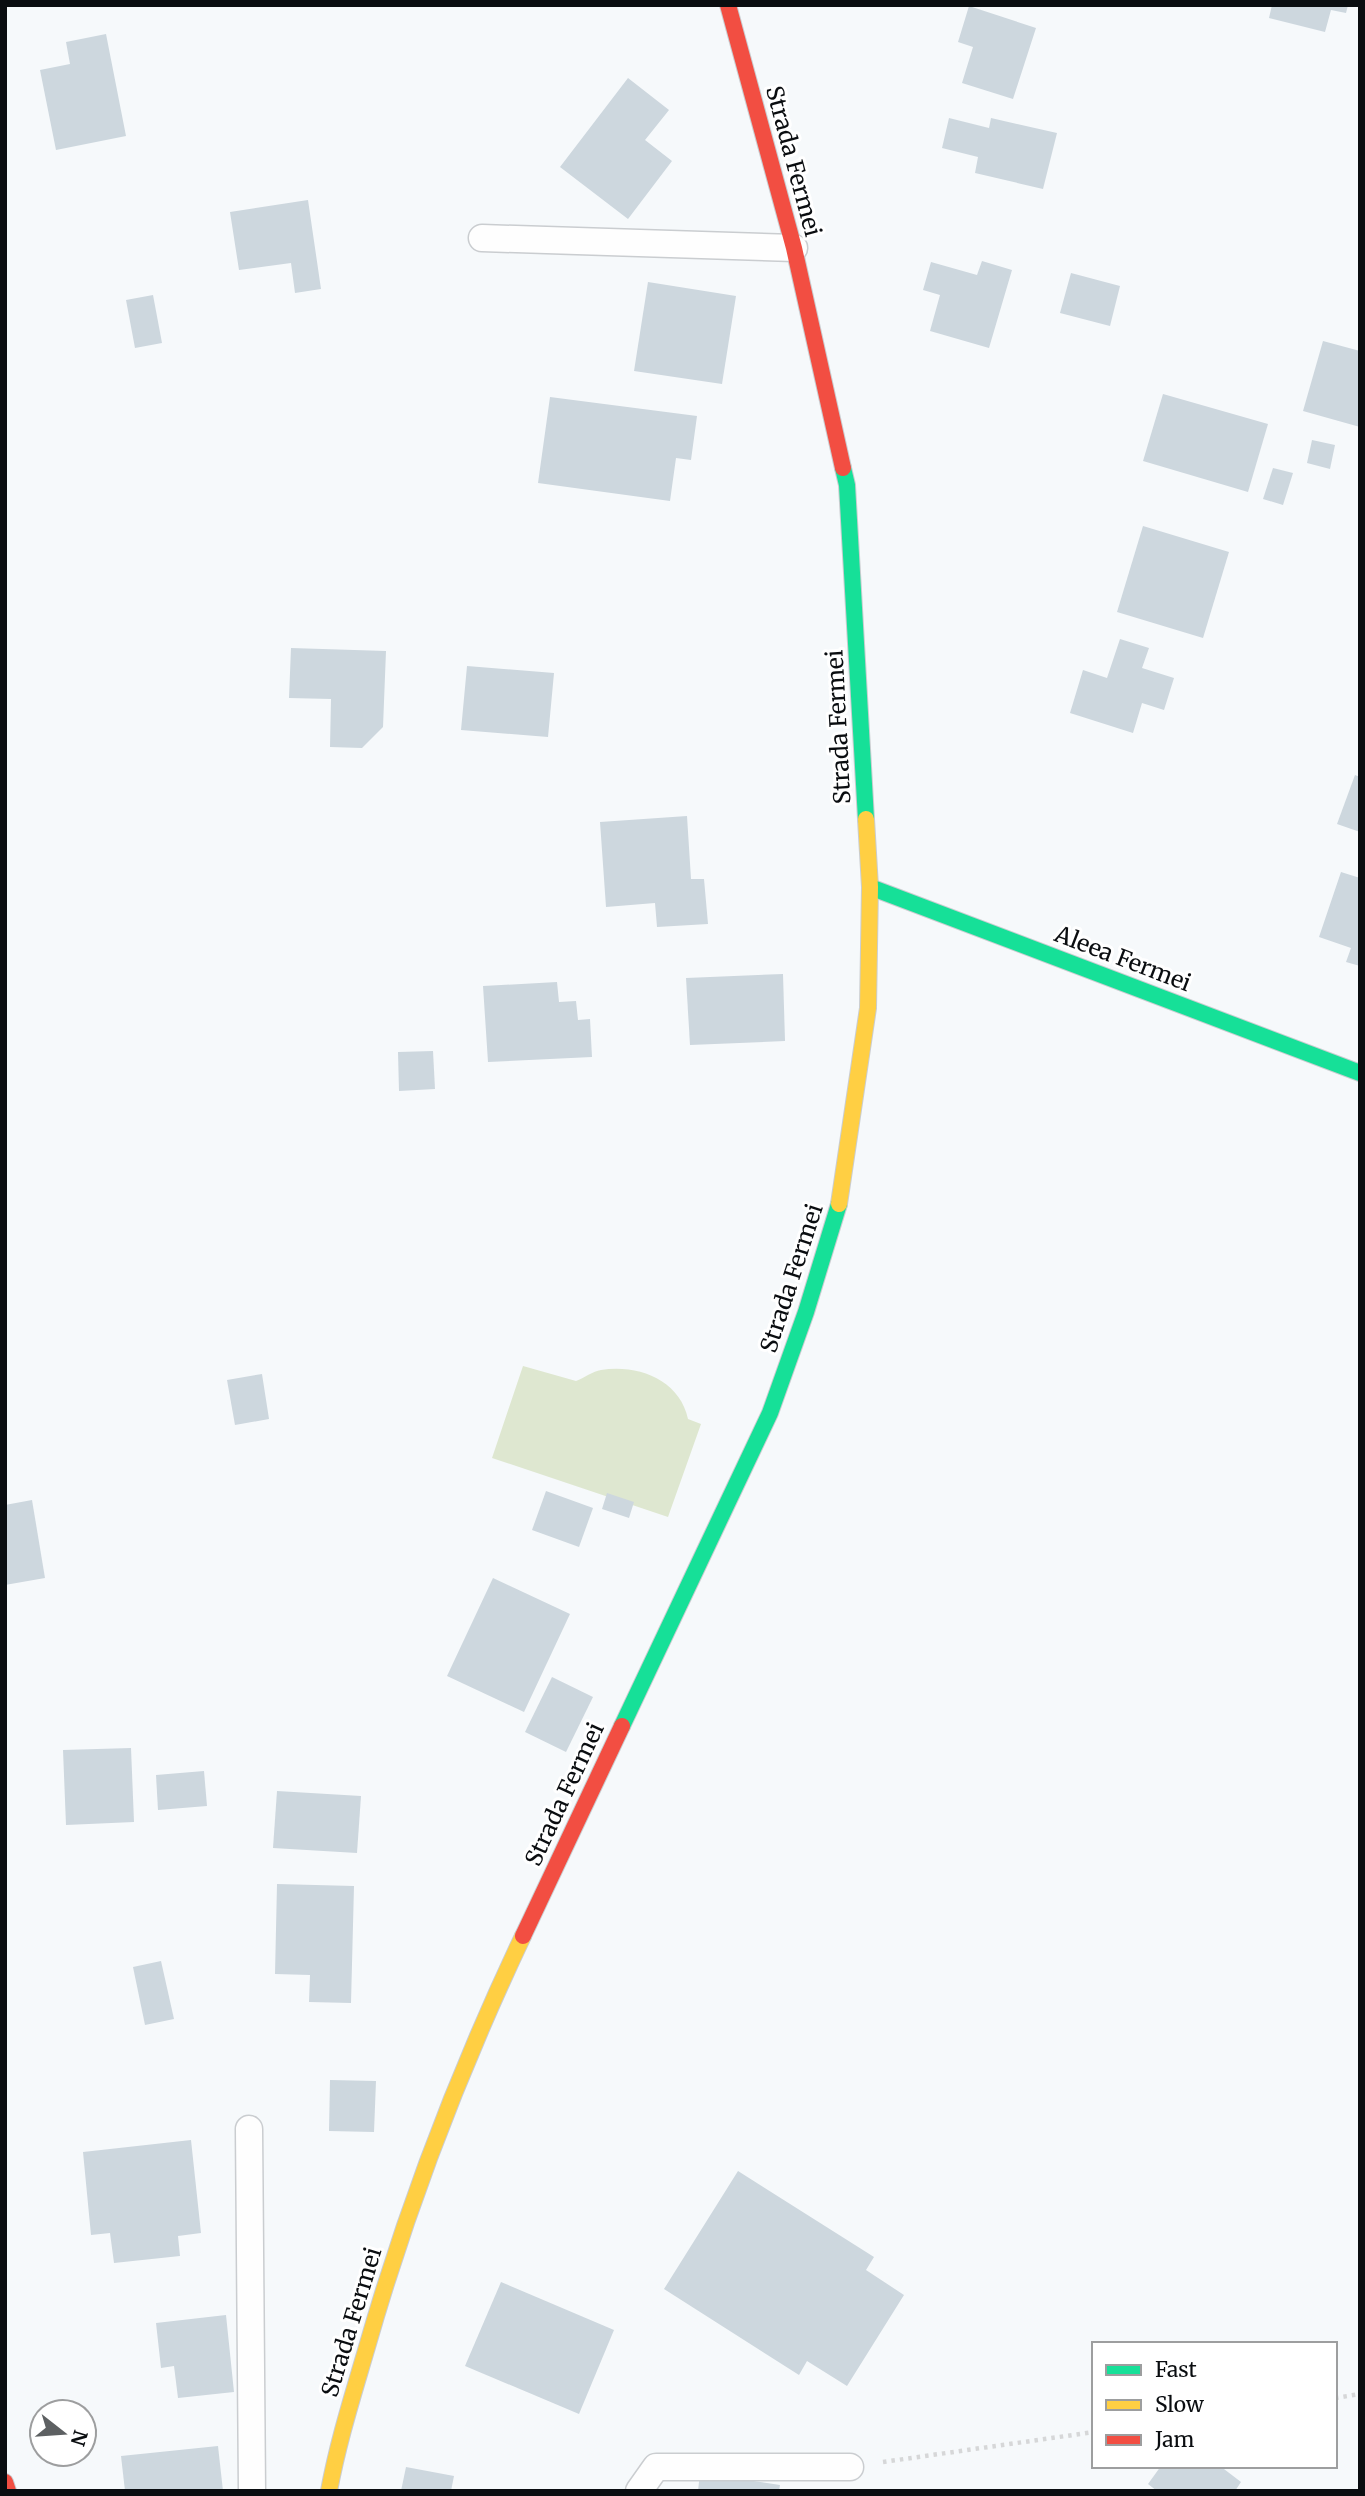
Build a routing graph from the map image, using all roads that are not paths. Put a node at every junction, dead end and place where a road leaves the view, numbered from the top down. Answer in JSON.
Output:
{"nodes":[{"id":1,"x":728,"y":5,"type":"edge"},
{"id":2,"x":482,"y":238,"type":"dead end"},
{"id":3,"x":794,"y":248,"type":"junction"},
{"id":4,"x":870,"y":887,"type":"junction"},
{"id":5,"x":1360,"y":1073,"type":"edge"},
{"id":6,"x":248,"y":2129,"type":"dead end"},
{"id":7,"x":850,"y":2467,"type":"road end"},
{"id":8,"x":5,"y":2482,"type":"edge"},
{"id":9,"x":8,"y":2491,"type":"edge"},
{"id":10,"x":252,"y":2491,"type":"edge"},
{"id":11,"x":329,"y":2491,"type":"edge"},
{"id":12,"x":639,"y":2491,"type":"edge"}],
"edges":[{"from":1,"to":3,"type":"street","name":"Strada Fermei"},
{"from":2,"to":3,"type":"lane"},
{"from":3,"to":4,"type":"street","name":"Strada Fermei"},
{"from":4,"to":5,"type":"street","name":"Aleea Fermei"},
{"from":4,"to":11,"type":"street","name":"Strada Fermei"},
{"from":6,"to":10,"type":"lane"},
{"from":7,"to":12,"type":"lane"},
{"from":8,"to":9,"type":"street"}]}
